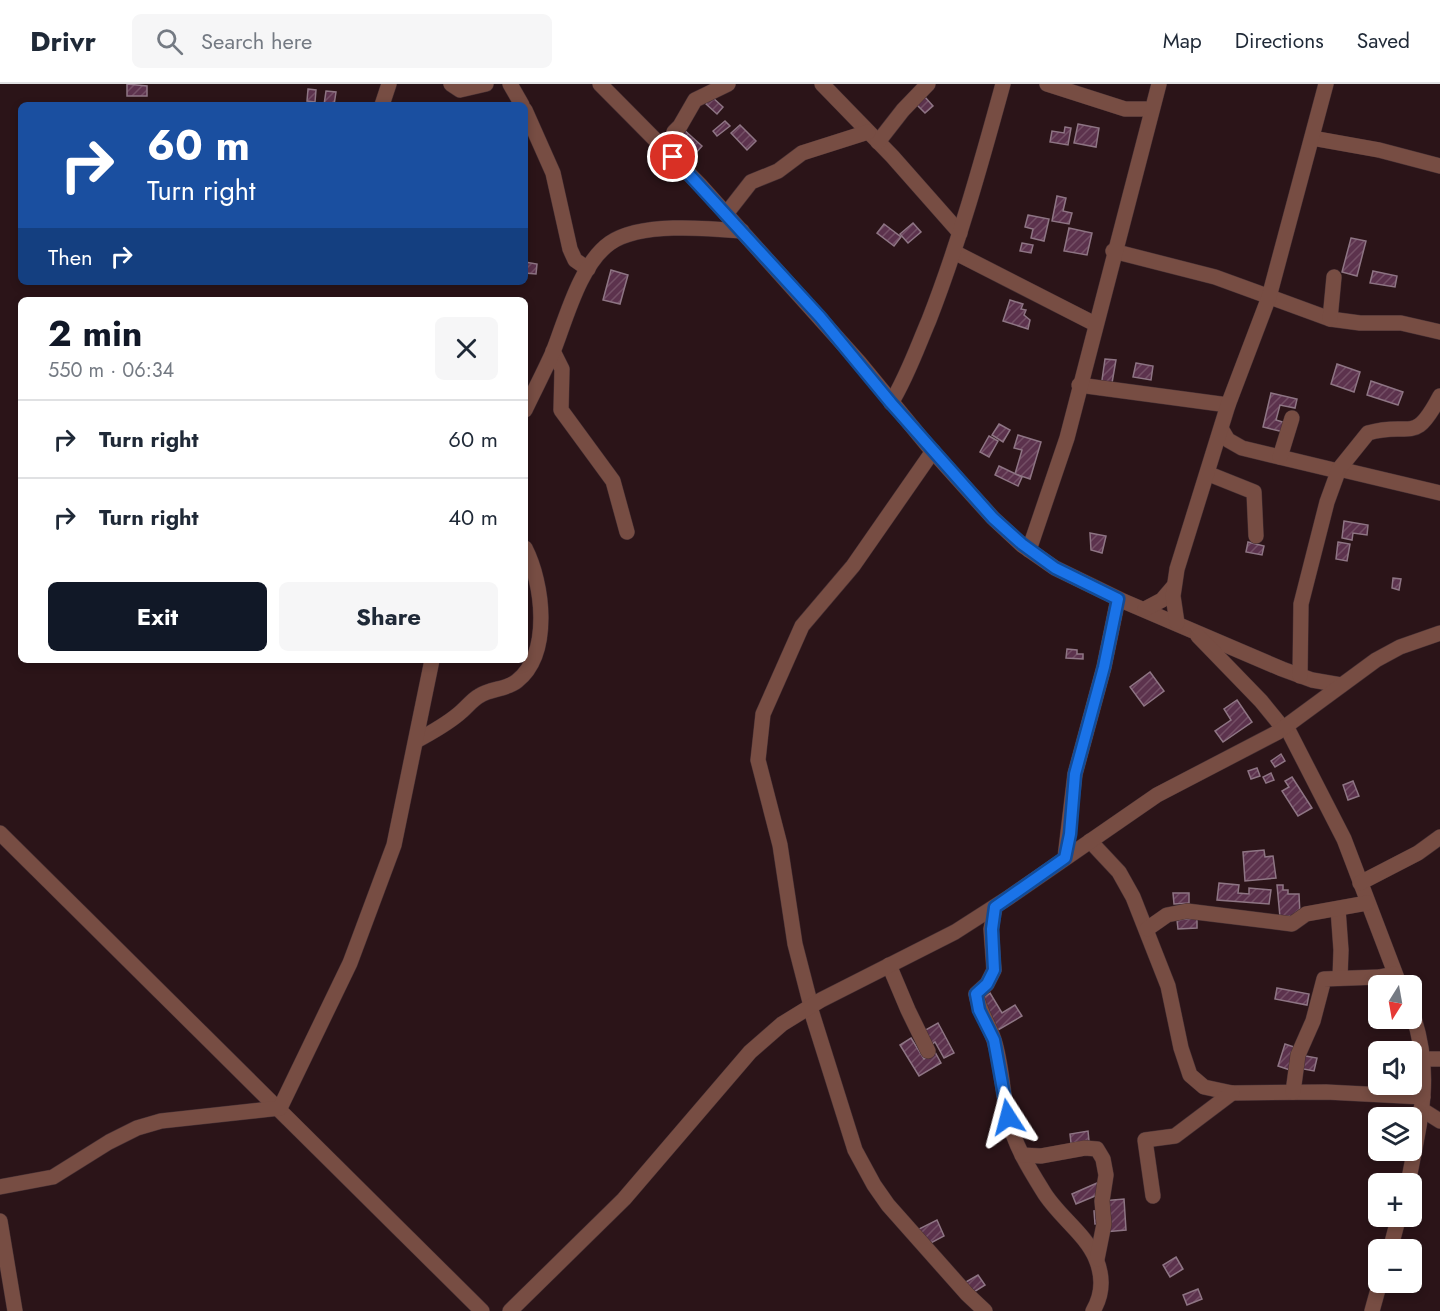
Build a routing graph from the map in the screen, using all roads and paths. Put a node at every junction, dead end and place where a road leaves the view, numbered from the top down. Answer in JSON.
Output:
{"nodes":[{"id":1,"x":389,"y":84,"type":"edge"},
{"id":2,"x":451,"y":84,"type":"edge"},
{"id":3,"x":487,"y":84,"type":"edge"},
{"id":4,"x":600,"y":84,"type":"edge"},
{"id":5,"x":728,"y":84,"type":"edge"},
{"id":6,"x":822,"y":84,"type":"edge"},
{"id":7,"x":928,"y":84,"type":"edge"},
{"id":8,"x":1003,"y":84,"type":"edge"},
{"id":9,"x":1047,"y":84,"type":"edge"},
{"id":10,"x":1159,"y":84,"type":"edge"},
{"id":11,"x":1326,"y":84,"type":"edge"},
{"id":12,"x":511,"y":85,"type":"edge"},
{"id":13,"x":1076,"y":88,"type":"edge"},
{"id":14,"x":383,"y":102,"type":"edge"},
{"id":15,"x":520,"y":102,"type":"edge"},
{"id":16,"x":1152,"y":109,"type":"junction"},
{"id":17,"x":528,"y":117,"type":"edge"},
{"id":18,"x":873,"y":137,"type":"junction"},
{"id":19,"x":1312,"y":138,"type":"junction"},
{"id":20,"x":671,"y":156,"type":"junction"},
{"id":21,"x":1440,"y":166,"type":"edge"},
{"id":22,"x":726,"y":214,"type":"junction"},
{"id":23,"x":742,"y":231,"type":"junction"},
{"id":24,"x":960,"y":233,"type":"junction"},
{"id":25,"x":954,"y":252,"type":"junction"},
{"id":26,"x":1113,"y":252,"type":"junction"},
{"id":27,"x":588,"y":269,"type":"junction"},
{"id":28,"x":1334,"y":277,"type":"dead end"},
{"id":29,"x":1269,"y":297,"type":"junction"},
{"id":30,"x":1330,"y":319,"type":"junction"},
{"id":31,"x":1095,"y":324,"type":"junction"},
{"id":32,"x":1440,"y":332,"type":"edge"},
{"id":33,"x":553,"y":351,"type":"junction"},
{"id":34,"x":1079,"y":385,"type":"junction"},
{"id":35,"x":1440,"y":396,"type":"edge"},
{"id":36,"x":891,"y":403,"type":"junction"},
{"id":37,"x":528,"y":404,"type":"edge"},
{"id":38,"x":1228,"y":405,"type":"junction"},
{"id":39,"x":1292,"y":418,"type":"dead end"},
{"id":40,"x":1222,"y":430,"type":"junction"},
{"id":41,"x":933,"y":451,"type":"junction"},
{"id":42,"x":1280,"y":457,"type":"junction"},
{"id":43,"x":1339,"y":470,"type":"junction"},
{"id":44,"x":1209,"y":474,"type":"junction"},
{"id":45,"x":1440,"y":493,"type":"edge"},
{"id":46,"x":627,"y":532,"type":"dead end"},
{"id":47,"x":1256,"y":536,"type":"dead end"},
{"id":48,"x":1029,"y":550,"type":"junction"},
{"id":49,"x":528,"y":553,"type":"edge"},
{"id":50,"x":1174,"y":586,"type":"junction"},
{"id":51,"x":1118,"y":599,"type":"junction"},
{"id":52,"x":1145,"y":609,"type":"junction"},
{"id":53,"x":1177,"y":623,"type":"junction"},
{"id":54,"x":1193,"y":631,"type":"junction"},
{"id":55,"x":1440,"y":633,"type":"edge"},
{"id":56,"x":431,"y":663,"type":"edge"},
{"id":57,"x":1300,"y":676,"type":"junction"},
{"id":58,"x":1341,"y":685,"type":"junction"},
{"id":59,"x":1285,"y":727,"type":"junction"},
{"id":60,"x":416,"y":741,"type":"junction"},
{"id":61,"x":0,"y":833,"type":"edge"},
{"id":62,"x":1440,"y":837,"type":"edge"},
{"id":63,"x":1090,"y":841,"type":"junction"},
{"id":64,"x":1065,"y":858,"type":"junction"},
{"id":65,"x":1360,"y":883,"type":"junction"},
{"id":66,"x":1367,"y":903,"type":"junction"},
{"id":67,"x":995,"y":907,"type":"junction"},
{"id":68,"x":1338,"y":909,"type":"junction"},
{"id":69,"x":1147,"y":928,"type":"junction"},
{"id":70,"x":890,"y":965,"type":"junction"},
{"id":71,"x":1395,"y":975,"type":"edge"},
{"id":72,"x":1368,"y":977,"type":"edge"},
{"id":73,"x":1340,"y":978,"type":"junction"},
{"id":74,"x":810,"y":1006,"type":"junction"},
{"id":75,"x":1417,"y":1029,"type":"edge"},
{"id":76,"x":928,"y":1052,"type":"dead end"},
{"id":77,"x":1424,"y":1059,"type":"junction"},
{"id":78,"x":1440,"y":1059,"type":"edge"},
{"id":79,"x":1293,"y":1092,"type":"junction"},
{"id":80,"x":1232,"y":1093,"type":"junction"},
{"id":81,"x":1422,"y":1103,"type":"junction"},
{"id":82,"x":280,"y":1108,"type":"junction"},
{"id":83,"x":1440,"y":1121,"type":"edge"},
{"id":84,"x":1022,"y":1155,"type":"junction"},
{"id":85,"x":1410,"y":1173,"type":"edge"},
{"id":86,"x":0,"y":1187,"type":"edge"},
{"id":87,"x":1153,"y":1196,"type":"dead end"},
{"id":88,"x":0,"y":1221,"type":"edge"},
{"id":89,"x":1096,"y":1260,"type":"junction"},
{"id":90,"x":1377,"y":1293,"type":"edge"},
{"id":91,"x":15,"y":1311,"type":"edge"},
{"id":92,"x":482,"y":1311,"type":"edge"},
{"id":93,"x":510,"y":1311,"type":"edge"},
{"id":94,"x":985,"y":1311,"type":"edge"},
{"id":95,"x":1094,"y":1311,"type":"edge"},
{"id":96,"x":1372,"y":1311,"type":"edge"}],
"edges":[{"from":1,"to":14,"type":"street"},
{"from":2,"to":3,"type":"street"},
{"from":3,"to":12,"type":"street"},
{"from":4,"to":20,"type":"street"},
{"from":5,"to":20,"type":"street"},
{"from":6,"to":18,"type":"street"},
{"from":7,"to":18,"type":"street"},
{"from":8,"to":24,"type":"street"},
{"from":9,"to":13,"type":"street"},
{"from":10,"to":16,"type":"street"},
{"from":11,"to":19,"type":"street"},
{"from":12,"to":15,"type":"street"},
{"from":13,"to":16,"type":"street"},
{"from":16,"to":26,"type":"street"},
{"from":17,"to":27,"type":"street"},
{"from":18,"to":22,"type":"street"},
{"from":18,"to":24,"type":"street"},
{"from":19,"to":21,"type":"street"},
{"from":19,"to":29,"type":"street"},
{"from":20,"to":22,"type":"street"},
{"from":22,"to":23,"type":"street"},
{"from":23,"to":27,"type":"street"},
{"from":23,"to":36,"type":"street"},
{"from":24,"to":25,"type":"street"},
{"from":25,"to":31,"type":"street"},
{"from":25,"to":36,"type":"street"},
{"from":26,"to":29,"type":"street"},
{"from":26,"to":31,"type":"street"},
{"from":27,"to":33,"type":"street"},
{"from":28,"to":30,"type":"street"},
{"from":29,"to":30,"type":"street"},
{"from":29,"to":38,"type":"street"},
{"from":30,"to":32,"type":"street"},
{"from":31,"to":34,"type":"street"},
{"from":33,"to":37,"type":"street"},
{"from":33,"to":46,"type":"street"},
{"from":34,"to":38,"type":"street"},
{"from":34,"to":48,"type":"street"},
{"from":35,"to":43,"type":"street"},
{"from":36,"to":41,"type":"street"},
{"from":38,"to":40,"type":"street"},
{"from":39,"to":42,"type":"street"},
{"from":40,"to":42,"type":"street"},
{"from":40,"to":44,"type":"street"},
{"from":41,"to":48,"type":"street"},
{"from":41,"to":74,"type":"street"},
{"from":42,"to":43,"type":"street"},
{"from":43,"to":45,"type":"street"},
{"from":43,"to":57,"type":"street"},
{"from":44,"to":47,"type":"street"},
{"from":44,"to":50,"type":"street"},
{"from":48,"to":51,"type":"street"},
{"from":49,"to":60,"type":"street"},
{"from":50,"to":52,"type":"street"},
{"from":50,"to":53,"type":"street"},
{"from":51,"to":52,"type":"street"},
{"from":51,"to":64,"type":"street"},
{"from":52,"to":53,"type":"street"},
{"from":53,"to":54,"type":"street"},
{"from":54,"to":57,"type":"street"},
{"from":54,"to":59,"type":"street"},
{"from":55,"to":58,"type":"street"},
{"from":56,"to":60,"type":"street"},
{"from":57,"to":58,"type":"street"},
{"from":58,"to":59,"type":"street"},
{"from":59,"to":63,"type":"street"},
{"from":59,"to":65,"type":"street"},
{"from":60,"to":82,"type":"street"},
{"from":61,"to":82,"type":"street"},
{"from":62,"to":65,"type":"street"},
{"from":63,"to":64,"type":"street"},
{"from":63,"to":69,"type":"street"},
{"from":64,"to":67,"type":"street"},
{"from":65,"to":66,"type":"street"},
{"from":66,"to":68,"type":"street"},
{"from":66,"to":71,"type":"street"},
{"from":67,"to":70,"type":"street"},
{"from":67,"to":84,"type":"street"},
{"from":68,"to":69,"type":"street"},
{"from":68,"to":73,"type":"street"},
{"from":69,"to":80,"type":"street"},
{"from":70,"to":74,"type":"street"},
{"from":70,"to":76,"type":"street"},
{"from":72,"to":73,"type":"street"},
{"from":73,"to":79,"type":"street"},
{"from":74,"to":93,"type":"street"},
{"from":74,"to":94,"type":"street"},
{"from":75,"to":77,"type":"street"},
{"from":77,"to":78,"type":"street"},
{"from":77,"to":81,"type":"street"},
{"from":79,"to":80,"type":"street"},
{"from":79,"to":81,"type":"street"},
{"from":80,"to":87,"type":"street"},
{"from":81,"to":83,"type":"street"},
{"from":81,"to":85,"type":"street"},
{"from":82,"to":86,"type":"street"},
{"from":82,"to":92,"type":"street"},
{"from":84,"to":89,"type":"street"},
{"from":84,"to":89,"type":"street"},
{"from":88,"to":91,"type":"street"},
{"from":89,"to":95,"type":"street"},
{"from":90,"to":96,"type":"street"}]}
